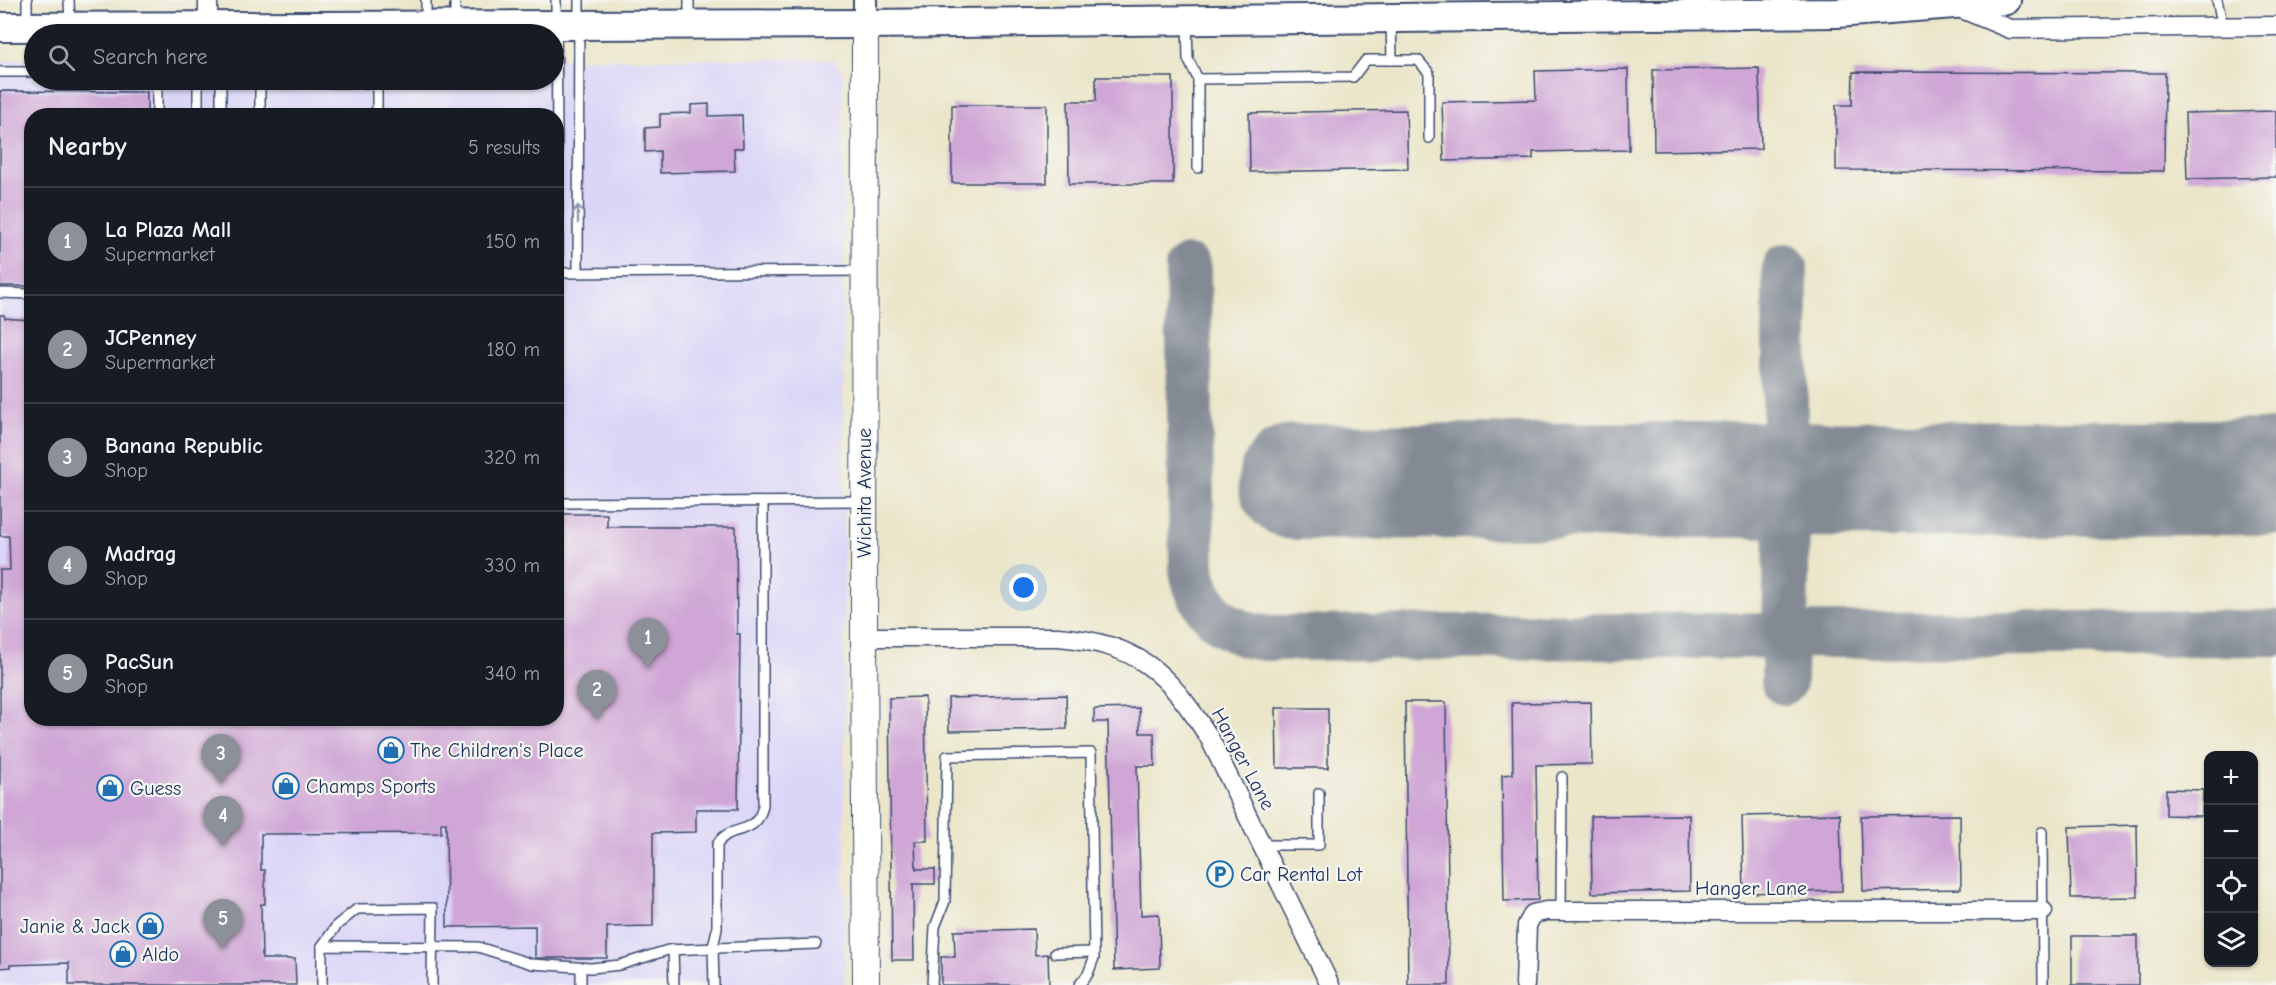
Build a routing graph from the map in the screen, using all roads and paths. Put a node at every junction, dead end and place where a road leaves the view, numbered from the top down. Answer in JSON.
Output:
{"nodes":[{"id":1,"x":2006,"y":0,"type":"edge"},
{"id":2,"x":2217,"y":0,"type":"edge"},
{"id":3,"x":1917,"y":3,"type":"edge"},
{"id":4,"x":1950,"y":4,"type":"junction"},
{"id":5,"x":568,"y":12,"type":"edge"},
{"id":6,"x":689,"y":12,"type":"edge"},
{"id":7,"x":865,"y":12,"type":"edge"},
{"id":8,"x":70,"y":13,"type":"edge"},
{"id":9,"x":426,"y":13,"type":"edge"},
{"id":10,"x":455,"y":13,"type":"edge"},
{"id":11,"x":18,"y":18,"type":"edge"},
{"id":12,"x":1391,"y":18,"type":"junction"},
{"id":13,"x":1187,"y":20,"type":"junction"},
{"id":14,"x":208,"y":24,"type":"edge"},
{"id":15,"x":2276,"y":26,"type":"edge"},
{"id":16,"x":2223,"y":27,"type":"junction"},
{"id":17,"x":1392,"y":60,"type":"junction"},
{"id":18,"x":0,"y":72,"type":"edge"},
{"id":19,"x":24,"y":72,"type":"edge"},
{"id":20,"x":1198,"y":79,"type":"junction"},
{"id":21,"x":157,"y":90,"type":"edge"},
{"id":22,"x":198,"y":90,"type":"edge"},
{"id":23,"x":221,"y":90,"type":"edge"},
{"id":24,"x":260,"y":90,"type":"edge"},
{"id":25,"x":377,"y":90,"type":"edge"},
{"id":26,"x":157,"y":108,"type":"edge"},
{"id":27,"x":198,"y":108,"type":"edge"},
{"id":28,"x":221,"y":108,"type":"edge"},
{"id":29,"x":260,"y":108,"type":"edge"},
{"id":30,"x":377,"y":108,"type":"edge"},
{"id":31,"x":564,"y":108,"type":"edge"},
{"id":32,"x":1429,"y":138,"type":"dead end"},
{"id":33,"x":1198,"y":168,"type":"dead end"},
{"id":34,"x":864,"y":271,"type":"junction"},
{"id":35,"x":564,"y":273,"type":"edge"},
{"id":36,"x":578,"y":273,"type":"junction"},
{"id":37,"x":0,"y":293,"type":"edge"},
{"id":38,"x":24,"y":294,"type":"edge"},
{"id":39,"x":864,"y":501,"type":"junction"},
{"id":40,"x":763,"y":502,"type":"junction"},
{"id":41,"x":564,"y":503,"type":"edge"},
{"id":42,"x":864,"y":637,"type":"junction"},
{"id":43,"x":1562,"y":777,"type":"dead end"},
{"id":44,"x":1319,"y":793,"type":"dead end"},
{"id":45,"x":2043,"y":832,"type":"dead end"},
{"id":46,"x":1261,"y":845,"type":"junction"},
{"id":47,"x":1561,"y":910,"type":"junction"},
{"id":48,"x":2043,"y":911,"type":"junction"},
{"id":49,"x":816,"y":944,"type":"dead end"},
{"id":50,"x":322,"y":946,"type":"junction"},
{"id":51,"x":432,"y":946,"type":"junction"},
{"id":52,"x":713,"y":947,"type":"junction"},
{"id":53,"x":673,"y":950,"type":"junction"},
{"id":54,"x":1094,"y":952,"type":"junction"},
{"id":55,"x":1055,"y":953,"type":"dead end"},
{"id":56,"x":581,"y":968,"type":"junction"},
{"id":57,"x":322,"y":985,"type":"edge"},
{"id":58,"x":432,"y":985,"type":"edge"},
{"id":59,"x":581,"y":985,"type":"edge"},
{"id":60,"x":674,"y":985,"type":"edge"},
{"id":61,"x":714,"y":985,"type":"edge"},
{"id":62,"x":866,"y":985,"type":"edge"},
{"id":63,"x":932,"y":985,"type":"edge"},
{"id":64,"x":1079,"y":985,"type":"edge"},
{"id":65,"x":1330,"y":985,"type":"edge"},
{"id":66,"x":1525,"y":985,"type":"edge"},
{"id":67,"x":2043,"y":985,"type":"edge"}],
"edges":[{"from":1,"to":4,"type":"main road"},
{"from":2,"to":16,"type":"lane"},
{"from":3,"to":4,"type":"main road"},
{"from":3,"to":12,"type":"main road"},
{"from":4,"to":16,"type":"street"},
{"from":5,"to":6,"type":"main road"},
{"from":5,"to":10,"type":"main road"},
{"from":5,"to":31,"type":"lane"},
{"from":36,"to":5,"type":"lane","one_way":true},
{"from":6,"to":7,"type":"main road"},
{"from":7,"to":13,"type":"main road"},
{"from":7,"to":34,"type":"main road","name":"Wichita Avenue"},
{"from":8,"to":11,"type":"main road"},
{"from":8,"to":14,"type":"main road"},
{"from":9,"to":10,"type":"main road"},
{"from":9,"to":14,"type":"main road"},
{"from":12,"to":13,"type":"main road"},
{"from":12,"to":17,"type":"lane"},
{"from":13,"to":20,"type":"lane"},
{"from":15,"to":16,"type":"street"},
{"from":17,"to":20,"type":"lane"},
{"from":17,"to":32,"type":"lane"},
{"from":18,"to":19,"type":"lane"},
{"from":20,"to":33,"type":"lane"},
{"from":21,"to":26,"type":"lane"},
{"from":22,"to":27,"type":"lane"},
{"from":23,"to":28,"type":"lane"},
{"from":24,"to":29,"type":"lane"},
{"from":25,"to":30,"type":"lane"},
{"from":34,"to":36,"type":"lane"},
{"from":34,"to":39,"type":"main road","name":"Wichita Avenue"},
{"from":35,"to":36,"type":"lane"},
{"from":37,"to":38,"type":"lane"},
{"from":39,"to":40,"type":"lane"},
{"from":39,"to":42,"type":"main road","name":"Wichita Avenue"},
{"from":40,"to":41,"type":"lane"},
{"from":40,"to":52,"type":"lane"},
{"from":42,"to":46,"type":"street","name":"Hanger Lane"},
{"from":42,"to":62,"type":"main road","name":"Wichita Avenue"},
{"from":43,"to":47,"type":"lane"},
{"from":44,"to":46,"type":"lane"},
{"from":45,"to":48,"type":"lane"},
{"from":46,"to":65,"type":"street","name":"Hanger Lane"},
{"from":47,"to":48,"type":"street","name":"Hanger Lane"},
{"from":47,"to":66,"type":"street","name":"Hanger Lane"},
{"from":48,"to":67,"type":"lane"},
{"from":49,"to":52,"type":"lane"},
{"from":50,"to":51,"type":"lane"},
{"from":50,"to":51,"type":"lane"},
{"from":50,"to":57,"type":"lane"},
{"from":51,"to":56,"type":"lane"},
{"from":51,"to":58,"type":"lane"},
{"from":52,"to":53,"type":"lane"},
{"from":52,"to":61,"type":"lane"},
{"from":53,"to":56,"type":"lane"},
{"from":53,"to":60,"type":"lane"},
{"from":54,"to":55,"type":"lane"},
{"from":54,"to":63,"type":"lane"},
{"from":54,"to":64,"type":"lane"},
{"from":56,"to":59,"type":"lane"}]}
